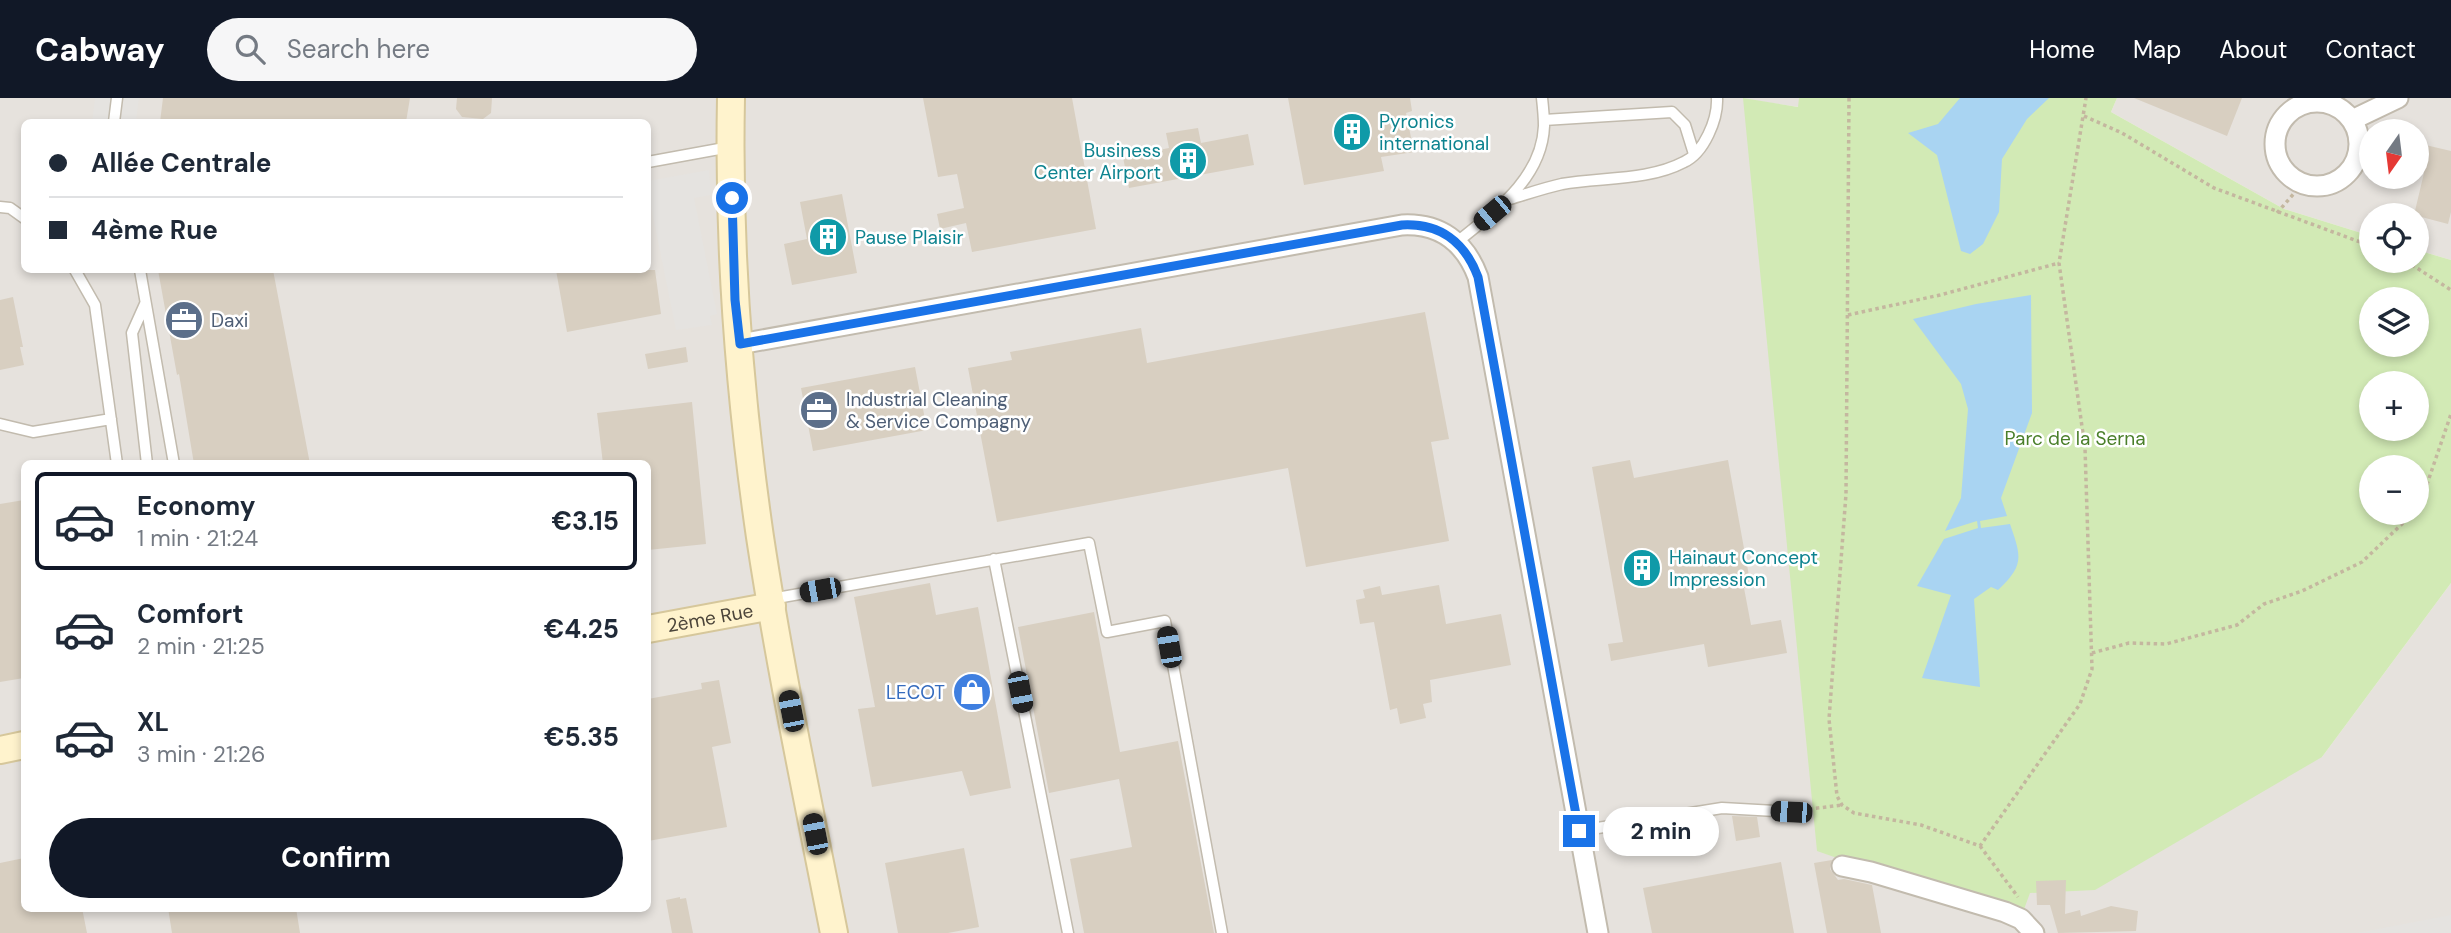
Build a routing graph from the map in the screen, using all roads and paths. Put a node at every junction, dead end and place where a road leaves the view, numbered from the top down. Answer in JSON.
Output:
{"nodes":[{"id":1,"x":117,"y":98,"type":"edge"},
{"id":2,"x":731,"y":98,"type":"edge"},
{"id":3,"x":1542,"y":98,"type":"edge"},
{"id":4,"x":1717,"y":98,"type":"edge"},
{"id":5,"x":1849,"y":98,"type":"edge"},
{"id":6,"x":2086,"y":98,"type":"edge"},
{"id":7,"x":2398,"y":98,"type":"edge"},
{"id":8,"x":2084,"y":116,"type":"junction"},
{"id":9,"x":114,"y":119,"type":"edge"},
{"id":10,"x":1544,"y":120,"type":"junction"},
{"id":11,"x":2352,"y":120,"type":"junction"},
{"id":12,"x":730,"y":147,"type":"junction"},
{"id":13,"x":1694,"y":154,"type":"junction"},
{"id":14,"x":651,"y":161,"type":"edge"},
{"id":15,"x":2303,"y":183,"type":"junction"},
{"id":16,"x":1510,"y":199,"type":"junction"},
{"id":17,"x":0,"y":207,"type":"edge"},
{"id":18,"x":2277,"y":213,"type":"junction"},
{"id":19,"x":21,"y":216,"type":"edge"},
{"id":20,"x":1457,"y":242,"type":"junction"},
{"id":21,"x":2359,"y":242,"type":"edge"},
{"id":22,"x":2059,"y":263,"type":"junction"},
{"id":23,"x":77,"y":273,"type":"edge"},
{"id":24,"x":141,"y":273,"type":"edge"},
{"id":25,"x":2425,"y":273,"type":"edge"},
{"id":26,"x":2451,"y":290,"type":"edge"},
{"id":27,"x":146,"y":302,"type":"junction"},
{"id":28,"x":1848,"y":315,"type":"junction"},
{"id":29,"x":740,"y":344,"type":"junction"},
{"id":30,"x":2451,"y":414,"type":"edge"},
{"id":31,"x":111,"y":419,"type":"junction"},
{"id":32,"x":0,"y":424,"type":"edge"},
{"id":33,"x":116,"y":460,"type":"edge"},
{"id":34,"x":147,"y":460,"type":"edge"},
{"id":35,"x":173,"y":460,"type":"edge"},
{"id":36,"x":2429,"y":478,"type":"edge"},
{"id":37,"x":2401,"y":525,"type":"edge"},
{"id":38,"x":994,"y":559,"type":"junction"},
{"id":39,"x":771,"y":602,"type":"junction"},
{"id":40,"x":651,"y":628,"type":"edge"},
{"id":41,"x":2092,"y":653,"type":"junction"},
{"id":42,"x":21,"y":746,"type":"edge"},
{"id":43,"x":0,"y":750,"type":"edge"},
{"id":44,"x":1842,"y":805,"type":"junction"},
{"id":45,"x":1791,"y":812,"type":"joint"},
{"id":46,"x":1579,"y":831,"type":"junction"},
{"id":47,"x":1980,"y":846,"type":"junction"},
{"id":48,"x":1842,"y":866,"type":"dead end"},
{"id":49,"x":2031,"y":929,"type":"edge"},
{"id":50,"x":834,"y":933,"type":"edge"},
{"id":51,"x":1068,"y":933,"type":"edge"},
{"id":52,"x":1222,"y":933,"type":"edge"},
{"id":53,"x":1598,"y":933,"type":"edge"}],
"edges":[{"from":1,"to":9,"type":"lane"},
{"from":2,"to":12,"type":"street"},
{"from":3,"to":10,"type":"lane"},
{"from":4,"to":13,"type":"lane"},
{"from":5,"to":28,"type":"path"},
{"from":6,"to":8,"type":"path"},
{"from":7,"to":11,"type":"street"},
{"from":8,"to":18,"type":"path"},
{"from":8,"to":22,"type":"path"},
{"from":10,"to":13,"type":"lane"},
{"from":10,"to":16,"type":"lane"},
{"from":11,"to":15,"type":"street"},
{"from":11,"to":15,"type":"street"},
{"from":12,"to":14,"type":"lane"},
{"from":12,"to":29,"type":"street"},
{"from":13,"to":16,"type":"lane"},
{"from":15,"to":18,"type":"path"},
{"from":16,"to":20,"type":"lane"},
{"from":17,"to":19,"type":"lane"},
{"from":18,"to":21,"type":"path"},
{"from":20,"to":29,"type":"street"},
{"from":20,"to":46,"type":"street"},
{"from":22,"to":28,"type":"path"},
{"from":22,"to":41,"type":"path"},
{"from":23,"to":31,"type":"lane"},
{"from":24,"to":27,"type":"lane"},
{"from":25,"to":26,"type":"path"},
{"from":27,"to":34,"type":"lane"},
{"from":27,"to":35,"type":"lane"},
{"from":28,"to":44,"type":"path"},
{"from":29,"to":39,"type":"street"},
{"from":30,"to":36,"type":"path"},
{"from":31,"to":32,"type":"lane"},
{"from":31,"to":33,"type":"lane"},
{"from":37,"to":41,"type":"path"},
{"from":38,"to":39,"type":"lane"},
{"from":38,"to":51,"type":"lane"},
{"from":38,"to":52,"type":"lane"},
{"from":39,"to":40,"type":"street","name":"2ème Rue"},
{"from":39,"to":50,"type":"street"},
{"from":41,"to":47,"type":"path"},
{"from":42,"to":43,"type":"street"},
{"from":44,"to":45,"type":"path"},
{"from":44,"to":47,"type":"path"},
{"from":45,"to":46,"type":"lane"},
{"from":46,"to":53,"type":"street"},
{"from":47,"to":49,"type":"path"},
{"from":48,"to":49,"type":"street"}]}
